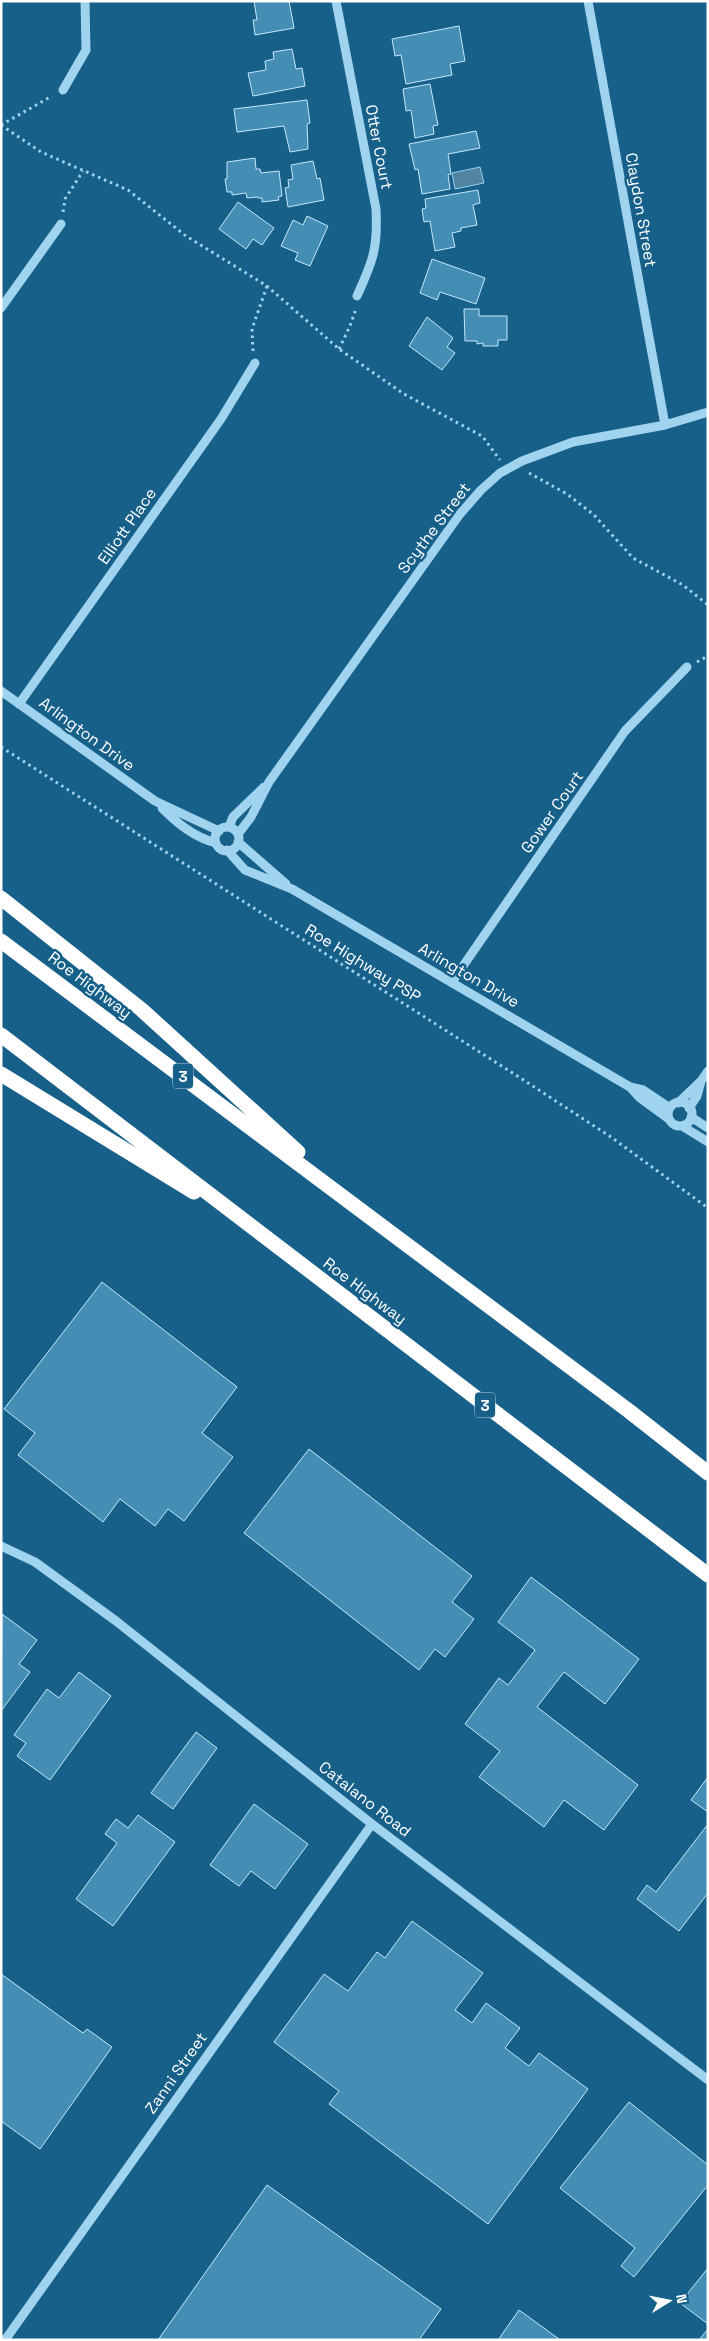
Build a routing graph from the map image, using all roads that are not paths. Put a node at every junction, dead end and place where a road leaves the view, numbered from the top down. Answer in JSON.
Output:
{"nodes":[{"id":1,"x":85,"y":1,"type":"edge"},
{"id":2,"x":336,"y":1,"type":"edge"},
{"id":3,"x":588,"y":1,"type":"edge"},
{"id":4,"x":63,"y":90,"type":"road end"},
{"id":5,"x":61,"y":224,"type":"road end"},
{"id":6,"x":357,"y":296,"type":"road end"},
{"id":7,"x":1,"y":308,"type":"edge"},
{"id":8,"x":256,"y":363,"type":"road end"},
{"id":9,"x":708,"y":412,"type":"edge"},
{"id":10,"x":665,"y":424,"type":"junction"},
{"id":11,"x":687,"y":667,"type":"dead end"},
{"id":12,"x":1,"y":691,"type":"edge"},
{"id":13,"x":19,"y":704,"type":"junction"},
{"id":14,"x":269,"y":782,"type":"junction"},
{"id":15,"x":154,"y":801,"type":"junction"},
{"id":16,"x":229,"y":827,"type":"junction"},
{"id":17,"x":219,"y":831,"type":"junction"},
{"id":18,"x":238,"y":838,"type":"junction"},
{"id":19,"x":216,"y":843,"type":"junction"},
{"id":20,"x":228,"y":850,"type":"junction"},
{"id":21,"x":292,"y":889,"type":"junction"},
{"id":22,"x":1,"y":898,"type":"edge"},
{"id":23,"x":1,"y":941,"type":"edge"},
{"id":24,"x":452,"y":982,"type":"junction"},
{"id":25,"x":1,"y":1035,"type":"edge"},
{"id":26,"x":708,"y":1071,"type":"edge"},
{"id":27,"x":1,"y":1074,"type":"edge"},
{"id":28,"x":701,"y":1081,"type":"junction"},
{"id":29,"x":630,"y":1087,"type":"junction"},
{"id":30,"x":674,"y":1106,"type":"junction"},
{"id":31,"x":690,"y":1113,"type":"junction"},
{"id":32,"x":669,"y":1119,"type":"junction"},
{"id":33,"x":682,"y":1126,"type":"junction"},
{"id":34,"x":708,"y":1128,"type":"edge"},
{"id":35,"x":708,"y":1142,"type":"edge"},
{"id":36,"x":365,"y":1212,"type":"junction"},
{"id":37,"x":263,"y":1235,"type":"junction"},
{"id":38,"x":708,"y":1472,"type":"edge"},
{"id":39,"x":1,"y":1546,"type":"edge"},
{"id":40,"x":708,"y":1575,"type":"edge"},
{"id":41,"x":372,"y":1824,"type":"junction"},
{"id":42,"x":708,"y":2080,"type":"edge"},
{"id":43,"x":5,"y":2340,"type":"edge"}],
"edges":[{"from":1,"to":4,"type":"street"},
{"from":2,"to":6,"type":"street","name":"Otter Court"},
{"from":3,"to":10,"type":"street","name":"Claydon Street"},
{"from":5,"to":7,"type":"street"},
{"from":8,"to":13,"type":"street","name":"Elliott Place"},
{"from":9,"to":10,"type":"street","name":"Scythe Street"},
{"from":10,"to":14,"type":"street","name":"Scythe Street"},
{"from":11,"to":24,"type":"street","name":"Gower Court"},
{"from":12,"to":13,"type":"street","name":"Arlington Drive"},
{"from":13,"to":15,"type":"street","name":"Arlington Drive"},
{"from":14,"to":16,"type":"street","name":"Scythe Street"},
{"from":14,"to":18,"type":"street","name":"Scythe Street"},
{"from":15,"to":17,"type":"street","name":"Arlington Drive"},
{"from":15,"to":19,"type":"street","name":"Arlington Drive"},
{"from":16,"to":17,"type":"street"},
{"from":16,"to":18,"type":"street","name":"Arlington Drive"},
{"from":17,"to":19,"type":"street"},
{"from":18,"to":20,"type":"street"},
{"from":18,"to":21,"type":"street","name":"Arlington Drive"},
{"from":19,"to":20,"type":"street","name":"Arlington Drive"},
{"from":20,"to":21,"type":"street","name":"Arlington Drive"},
{"from":21,"to":24,"type":"street","name":"Arlington Drive"},
{"from":22,"to":36,"type":"highway"},
{"from":23,"to":36,"type":"highway","name":"Roe Highway","number":"3"},
{"from":24,"to":29,"type":"street","name":"Arlington Drive"},
{"from":25,"to":37,"type":"highway","name":"Roe Highway","number":"3"},
{"from":26,"to":28,"type":"street"},
{"from":27,"to":37,"type":"highway"},
{"from":28,"to":30,"type":"street"},
{"from":28,"to":31,"type":"street"},
{"from":29,"to":30,"type":"street","name":"Arlington Drive"},
{"from":29,"to":32,"type":"street","name":"Arlington Drive"},
{"from":30,"to":31,"type":"street","name":"Arlington Drive"},
{"from":30,"to":32,"type":"street"},
{"from":31,"to":33,"type":"street"},
{"from":31,"to":34,"type":"street","name":"Arlington Drive"},
{"from":32,"to":33,"type":"street","name":"Arlington Drive"},
{"from":33,"to":35,"type":"street","name":"Arlington Drive"},
{"from":36,"to":38,"type":"highway","name":"Roe Highway","number":"3"},
{"from":37,"to":40,"type":"highway","name":"Roe Highway","number":"3"},
{"from":39,"to":41,"type":"street","name":"Catalano Road"},
{"from":41,"to":42,"type":"street","name":"Catalano Road"},
{"from":41,"to":43,"type":"street","name":"Zanni Street"}]}
